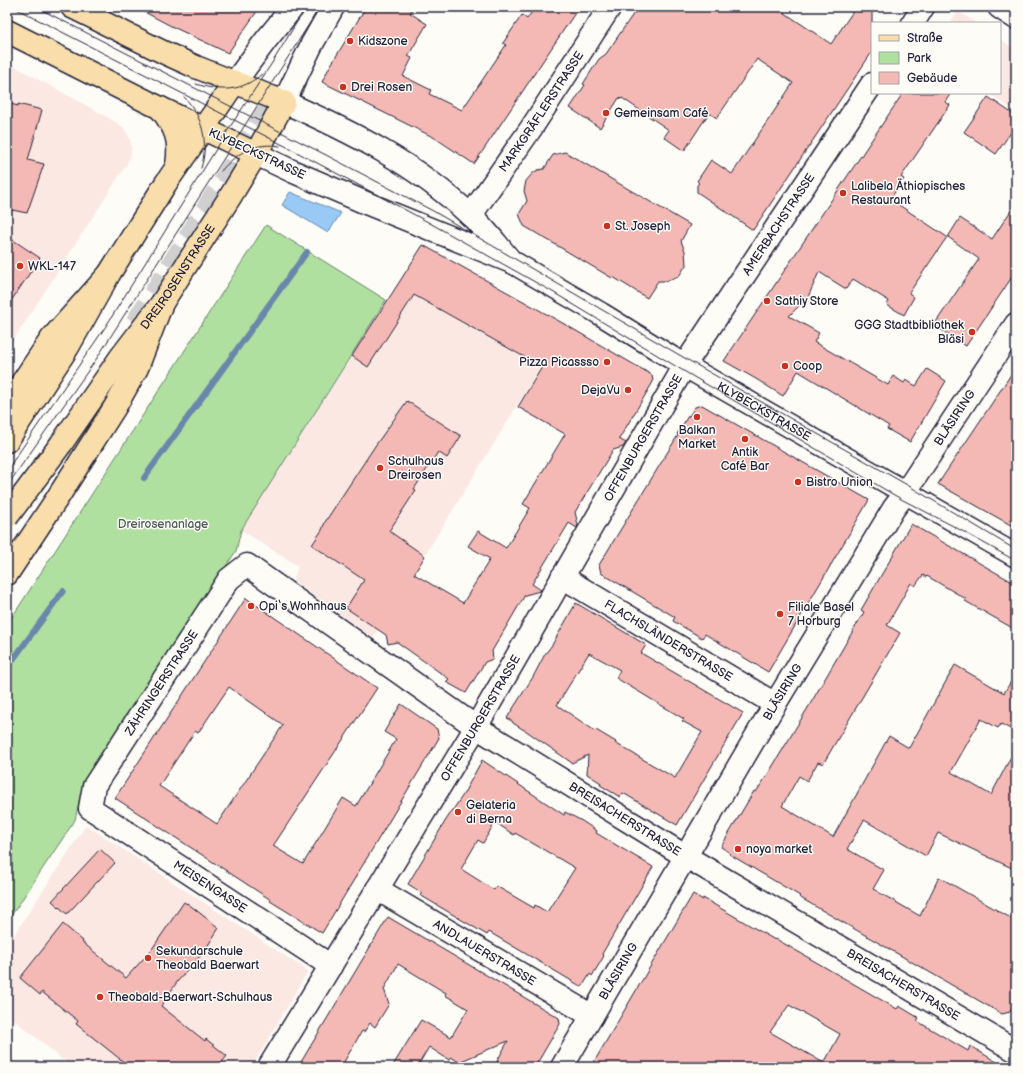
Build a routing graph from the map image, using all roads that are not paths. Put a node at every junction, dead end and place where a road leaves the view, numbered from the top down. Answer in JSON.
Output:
{"nodes":[{"id":1,"x":72,"y":7,"type":"edge"},
{"id":2,"x":293,"y":7,"type":"edge"},
{"id":3,"x":333,"y":7,"type":"edge"},
{"id":4,"x":610,"y":7,"type":"edge"},
{"id":5,"x":923,"y":7,"type":"edge"},
{"id":6,"x":1000,"y":7,"type":"edge"},
{"id":7,"x":1016,"y":18,"type":"edge"},
{"id":8,"x":914,"y":22,"type":"edge"},
{"id":9,"x":7,"y":31,"type":"edge"},
{"id":10,"x":235,"y":82,"type":"junction"},
{"id":11,"x":871,"y":86,"type":"edge"},
{"id":12,"x":284,"y":102,"type":"junction"},
{"id":13,"x":160,"y":108,"type":"junction"},
{"id":14,"x":203,"y":128,"type":"junction"},
{"id":15,"x":256,"y":154,"type":"junction"},
{"id":16,"x":177,"y":165,"type":"junction"},
{"id":17,"x":471,"y":215,"type":"junction"},
{"id":18,"x":514,"y":263,"type":"junction"},
{"id":19,"x":162,"y":303,"type":"junction"},
{"id":20,"x":1016,"y":324,"type":"edge"},
{"id":21,"x":685,"y":366,"type":"junction"},
{"id":22,"x":15,"y":412,"type":"edge"},
{"id":23,"x":7,"y":441,"type":"edge"},
{"id":24,"x":905,"y":492,"type":"junction"},
{"id":25,"x":7,"y":518,"type":"edge"},
{"id":26,"x":1016,"y":556,"type":"edge"},
{"id":27,"x":247,"y":565,"type":"joint"},
{"id":28,"x":7,"y":574,"type":"edge"},
{"id":29,"x":562,"y":577,"type":"junction"},
{"id":30,"x":775,"y":704,"type":"junction"},
{"id":31,"x":476,"y":727,"type":"junction"},
{"id":32,"x":90,"y":808,"type":"joint"},
{"id":33,"x":685,"y":856,"type":"junction"},
{"id":34,"x":377,"y":889,"type":"junction"},
{"id":35,"x":331,"y":966,"type":"junction"},
{"id":36,"x":592,"y":1016,"type":"junction"},
{"id":37,"x":1016,"y":1051,"type":"edge"},
{"id":38,"x":1016,"y":1060,"type":"edge"},
{"id":39,"x":269,"y":1067,"type":"edge"},
{"id":40,"x":562,"y":1067,"type":"edge"},
{"id":41,"x":1013,"y":1067,"type":"edge"}],
"edges":[{"from":1,"to":10,"type":"main road","name":"KLYBECKSTRASSE"},
{"from":2,"to":10,"type":"street"},
{"from":3,"to":12,"type":"street"},
{"from":4,"to":17,"type":"street","name":"MARKGRÄFLERSTRASSE"},
{"from":5,"to":8,"type":"street"},
{"from":6,"to":7,"type":"street"},
{"from":9,"to":13,"type":"main road","name":"KLYBECKSTRASSE"},
{"from":10,"to":12,"type":"main road","name":"KLYBECKSTRASSE"},
{"from":10,"to":14,"type":"main road"},
{"from":11,"to":21,"type":"street","name":"AMERBACHSTRASSE"},
{"from":12,"to":15,"type":"main road","name":"DREIROSENSTRASSE"},
{"from":12,"to":17,"type":"street","name":"KLYBECKSTRASSE"},
{"from":13,"to":14,"type":"main road","name":"KLYBECKSTRASSE"},
{"from":13,"to":16,"type":"main road"},
{"from":14,"to":15,"type":"main road","name":"KLYBECKSTRASSE"},
{"from":14,"to":16,"type":"main road"},
{"from":15,"to":18,"type":"street","name":"KLYBECKSTRASSE"},
{"from":15,"to":19,"type":"main road","name":"DREIROSENSTRASSE"},
{"from":16,"to":22,"type":"main road"},
{"from":17,"to":18,"type":"street","name":"KLYBECKSTRASSE"},
{"from":18,"to":21,"type":"street","name":"KLYBECKSTRASSE"},
{"from":19,"to":25,"type":"main road","name":"DREIROSENSTRASSE","bridge":true},
{"from":19,"to":28,"type":"main road"},
{"from":20,"to":24,"type":"street","name":"BLÄSIRING"},
{"from":21,"to":24,"type":"street","name":"KLYBECKSTRASSE"},
{"from":21,"to":29,"type":"street","name":"OFFENBURGERSTRASSE"},
{"from":22,"to":23,"type":"main road"},
{"from":24,"to":26,"type":"street","name":"KLYBECKSTRASSE"},
{"from":24,"to":30,"type":"street","name":"BLÄSIRING"},
{"from":27,"to":31,"type":"street","name":"BREISACHERSTRASSE"},
{"from":27,"to":32,"type":"street","name":"ZÄHRINGERSTRASSE"},
{"from":29,"to":30,"type":"street","name":"FLACHSLÄNDERSTRASSE"},
{"from":29,"to":31,"type":"street","name":"OFFENBURGERSTRASSE"},
{"from":30,"to":33,"type":"street","name":"BLÄSIRING"},
{"from":31,"to":33,"type":"street","name":"BREISACHERSTRASSE"},
{"from":31,"to":34,"type":"street","name":"OFFENBURGERSTRASSE"},
{"from":32,"to":35,"type":"street","name":"MEISENGASSE"},
{"from":33,"to":36,"type":"street","name":"BLÄSIRING"},
{"from":33,"to":37,"type":"street","name":"BREISACHERSTRASSE"},
{"from":34,"to":35,"type":"street","name":"OFFENBURGERSTRASSE"},
{"from":34,"to":36,"type":"street","name":"ANDLAUERSTRASSE"},
{"from":35,"to":39,"type":"street","name":"OFFENBURGERSTRASSE"},
{"from":36,"to":40,"type":"street","name":"BLÄSIRING"},
{"from":38,"to":41,"type":"street"}]}
